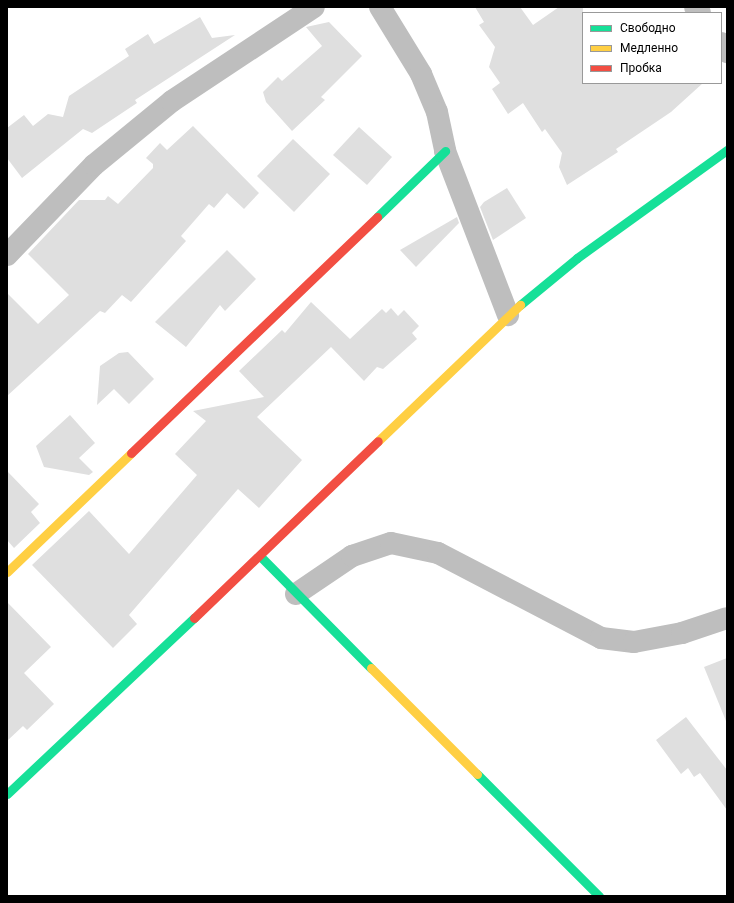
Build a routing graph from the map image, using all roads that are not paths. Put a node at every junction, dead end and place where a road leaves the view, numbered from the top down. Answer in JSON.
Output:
{"nodes":[{"id":1,"x":314,"y":7,"type":"edge"},
{"id":2,"x":380,"y":7,"type":"edge"},
{"id":3,"x":727,"y":150,"type":"edge"},
{"id":4,"x":445,"y":151,"type":"junction"},
{"id":5,"x":7,"y":255,"type":"edge"},
{"id":6,"x":508,"y":315,"type":"junction"},
{"id":7,"x":260,"y":556,"type":"junction"},
{"id":8,"x":7,"y":572,"type":"edge"},
{"id":9,"x":296,"y":594,"type":"junction"},
{"id":10,"x":727,"y":618,"type":"edge"},
{"id":11,"x":7,"y":794,"type":"edge"},
{"id":12,"x":599,"y":896,"type":"edge"}],
"edges":[{"from":1,"to":5,"type":"street"},
{"from":2,"to":4,"type":"street"},
{"from":3,"to":6,"type":"street"},
{"from":4,"to":6,"type":"street"},
{"from":4,"to":8,"type":"street"},
{"from":6,"to":7,"type":"street"},
{"from":7,"to":9,"type":"street"},
{"from":7,"to":11,"type":"street"},
{"from":9,"to":10,"type":"street"},
{"from":9,"to":12,"type":"street"}]}
